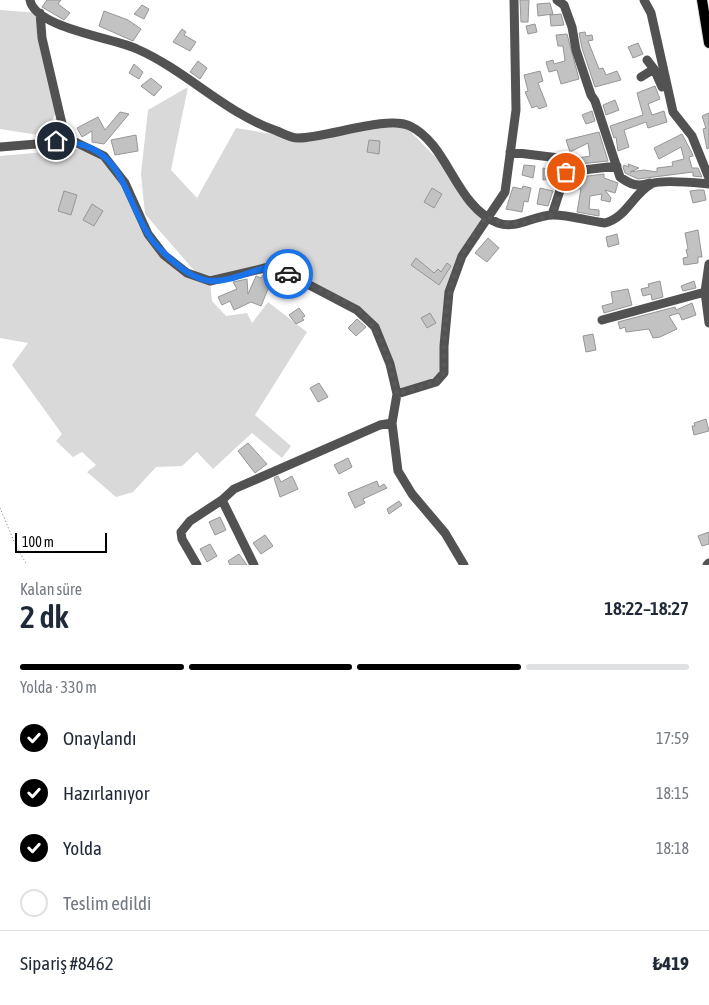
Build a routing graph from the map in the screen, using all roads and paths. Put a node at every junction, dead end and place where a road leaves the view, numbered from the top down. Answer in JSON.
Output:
{"nodes":[{"id":1,"x":30,"y":0,"type":"edge"},
{"id":2,"x":514,"y":0,"type":"edge"},
{"id":3,"x":557,"y":0,"type":"edge"},
{"id":4,"x":644,"y":0,"type":"edge"},
{"id":5,"x":702,"y":0,"type":"edge"},
{"id":6,"x":40,"y":13,"type":"junction"},
{"id":7,"x":709,"y":43,"type":"edge"},
{"id":8,"x":647,"y":60,"type":"dead end"},
{"id":9,"x":654,"y":69,"type":"junction"},
{"id":10,"x":641,"y":77,"type":"dead end"},
{"id":11,"x":673,"y":112,"type":"junction"},
{"id":12,"x":63,"y":128,"type":"junction"},
{"id":13,"x":56,"y":141,"type":"junction"},
{"id":14,"x":73,"y":141,"type":"junction"},
{"id":15,"x":0,"y":147,"type":"edge"},
{"id":16,"x":510,"y":152,"type":"junction"},
{"id":17,"x":617,"y":166,"type":"junction"},
{"id":18,"x":566,"y":172,"type":"junction"},
{"id":19,"x":709,"y":178,"type":"edge"},
{"id":20,"x":653,"y":183,"type":"junction"},
{"id":21,"x":709,"y":184,"type":"edge"},
{"id":22,"x":552,"y":215,"type":"junction"},
{"id":23,"x":487,"y":216,"type":"junction"},
{"id":24,"x":709,"y":264,"type":"edge"},
{"id":25,"x":705,"y":292,"type":"junction"},
{"id":26,"x":602,"y":320,"type":"dead end"},
{"id":27,"x":709,"y":322,"type":"edge"},
{"id":28,"x":397,"y":394,"type":"junction"},
{"id":29,"x":392,"y":423,"type":"junction"},
{"id":30,"x":222,"y":500,"type":"junction"},
{"id":31,"x":0,"y":508,"type":"edge"},
{"id":32,"x":27,"y":565,"type":"edge"},
{"id":33,"x":197,"y":565,"type":"edge"},
{"id":34,"x":254,"y":565,"type":"edge"},
{"id":35,"x":464,"y":565,"type":"edge"}],
"edges":[{"from":1,"to":6,"type":"street"},
{"from":2,"to":16,"type":"street"},
{"from":3,"to":17,"type":"street"},
{"from":4,"to":11,"type":"street"},
{"from":5,"to":7,"type":"main road"},
{"from":6,"to":12,"type":"street"},
{"from":6,"to":23,"type":"street"},
{"from":8,"to":9,"type":"street"},
{"from":9,"to":10,"type":"street"},
{"from":9,"to":11,"type":"street"},
{"from":11,"to":19,"type":"street"},
{"from":12,"to":13,"type":"street"},
{"from":12,"to":14,"type":"street"},
{"from":13,"to":14,"type":"street"},
{"from":13,"to":15,"type":"street"},
{"from":14,"to":28,"type":"street"},
{"from":16,"to":18,"type":"street"},
{"from":16,"to":23,"type":"street"},
{"from":17,"to":18,"type":"street"},
{"from":17,"to":20,"type":"street"},
{"from":18,"to":22,"type":"street"},
{"from":20,"to":21,"type":"street"},
{"from":20,"to":22,"type":"street"},
{"from":22,"to":23,"type":"street"},
{"from":23,"to":28,"type":"street"},
{"from":24,"to":25,"type":"street"},
{"from":25,"to":26,"type":"street"},
{"from":25,"to":27,"type":"street"},
{"from":28,"to":29,"type":"street"},
{"from":29,"to":30,"type":"street"},
{"from":29,"to":35,"type":"street"},
{"from":30,"to":33,"type":"street"},
{"from":30,"to":34,"type":"street"},
{"from":31,"to":32,"type":"path"}]}
